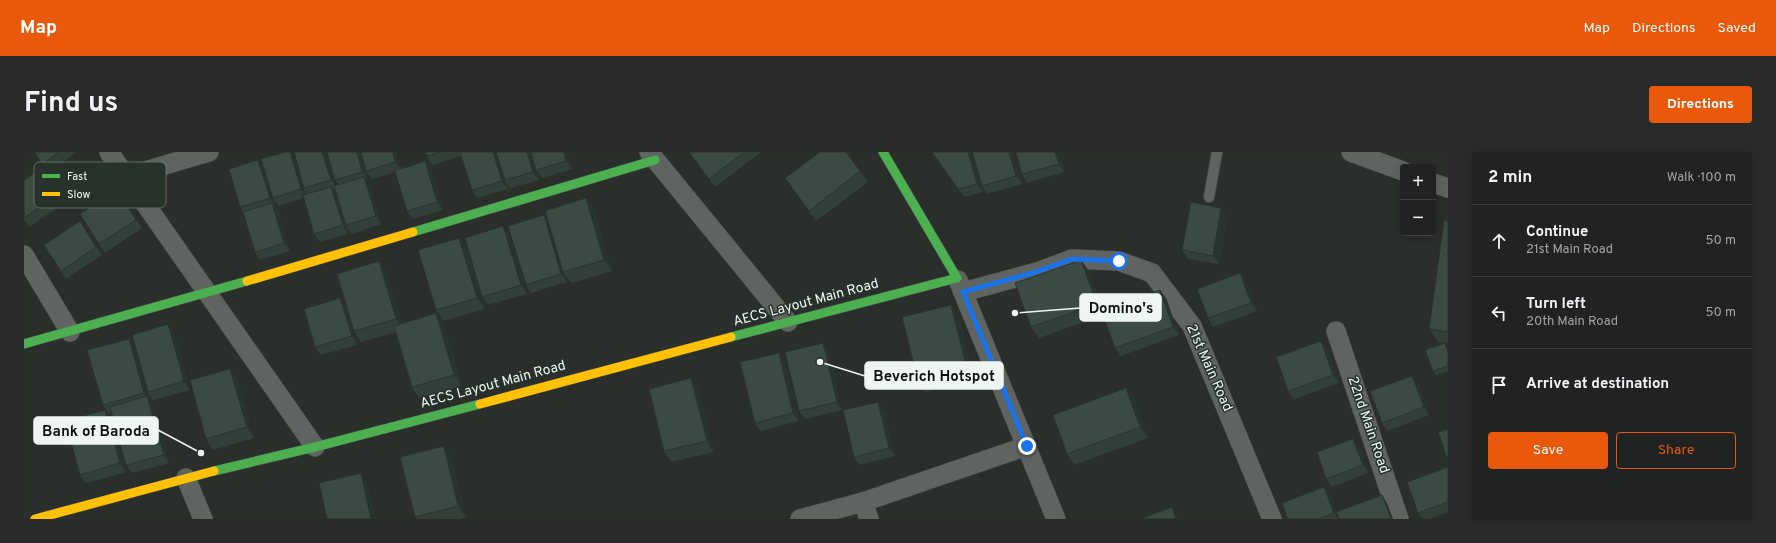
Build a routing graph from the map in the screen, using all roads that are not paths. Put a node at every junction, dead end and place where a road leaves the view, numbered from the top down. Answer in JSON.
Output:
{"nodes":[{"id":1,"x":109,"y":152,"type":"edge"},
{"id":2,"x":209,"y":152,"type":"edge"},
{"id":3,"x":883,"y":152,"type":"edge"},
{"id":4,"x":1217,"y":152,"type":"edge"},
{"id":5,"x":1351,"y":152,"type":"edge"},
{"id":6,"x":652,"y":156,"type":"edge"},
{"id":7,"x":115,"y":162,"type":"edge"},
{"id":8,"x":166,"y":165,"type":"edge"},
{"id":9,"x":1400,"y":171,"type":"edge"},
{"id":10,"x":1436,"y":184,"type":"edge"},
{"id":11,"x":1448,"y":188,"type":"edge"},
{"id":12,"x":1209,"y":197,"type":"dead end"},
{"id":13,"x":147,"y":208,"type":"edge"},
{"id":14,"x":24,"y":255,"type":"edge"},
{"id":15,"x":960,"y":285,"type":"junction"},
{"id":16,"x":207,"y":293,"type":"junction"},
{"id":17,"x":788,"y":322,"type":"junction"},
{"id":18,"x":70,"y":332,"type":"junction"},
{"id":19,"x":1336,"y":332,"type":"dead end"},
{"id":20,"x":24,"y":344,"type":"edge"},
{"id":21,"x":1027,"y":446,"type":"junction"},
{"id":22,"x":315,"y":447,"type":"junction"},
{"id":23,"x":186,"y":478,"type":"junction"},
{"id":24,"x":866,"y":510,"type":"edge"},
{"id":25,"x":35,"y":519,"type":"edge"},
{"id":26,"x":203,"y":519,"type":"edge"},
{"id":27,"x":800,"y":519,"type":"edge"},
{"id":28,"x":1056,"y":519,"type":"edge"},
{"id":29,"x":1272,"y":519,"type":"edge"},
{"id":30,"x":1400,"y":519,"type":"edge"}],
"edges":[{"from":1,"to":7,"type":"street"},
{"from":2,"to":8,"type":"street"},
{"from":3,"to":15,"type":"street"},
{"from":4,"to":12,"type":"lane"},
{"from":5,"to":9,"type":"street"},
{"from":6,"to":16,"type":"street"},
{"from":6,"to":17,"type":"street"},
{"from":10,"to":11,"type":"street"},
{"from":13,"to":16,"type":"street"},
{"from":14,"to":18,"type":"street"},
{"from":15,"to":17,"type":"street","name":"AECS Layout Main Road"},
{"from":15,"to":21,"type":"street"},
{"from":15,"to":29,"type":"street","name":"21st Main Road"},
{"from":16,"to":18,"type":"street"},
{"from":16,"to":22,"type":"street"},
{"from":17,"to":22,"type":"street","name":"AECS Layout Main Road"},
{"from":18,"to":20,"type":"street"},
{"from":19,"to":30,"type":"street","name":"22nd Main Road"},
{"from":21,"to":24,"type":"street"},
{"from":21,"to":28,"type":"street"},
{"from":22,"to":23,"type":"street","name":"AECS Layout Main Road"},
{"from":23,"to":25,"type":"street","name":"AECS Layout Main Road"},
{"from":23,"to":26,"type":"street"},
{"from":24,"to":27,"type":"street"}]}
